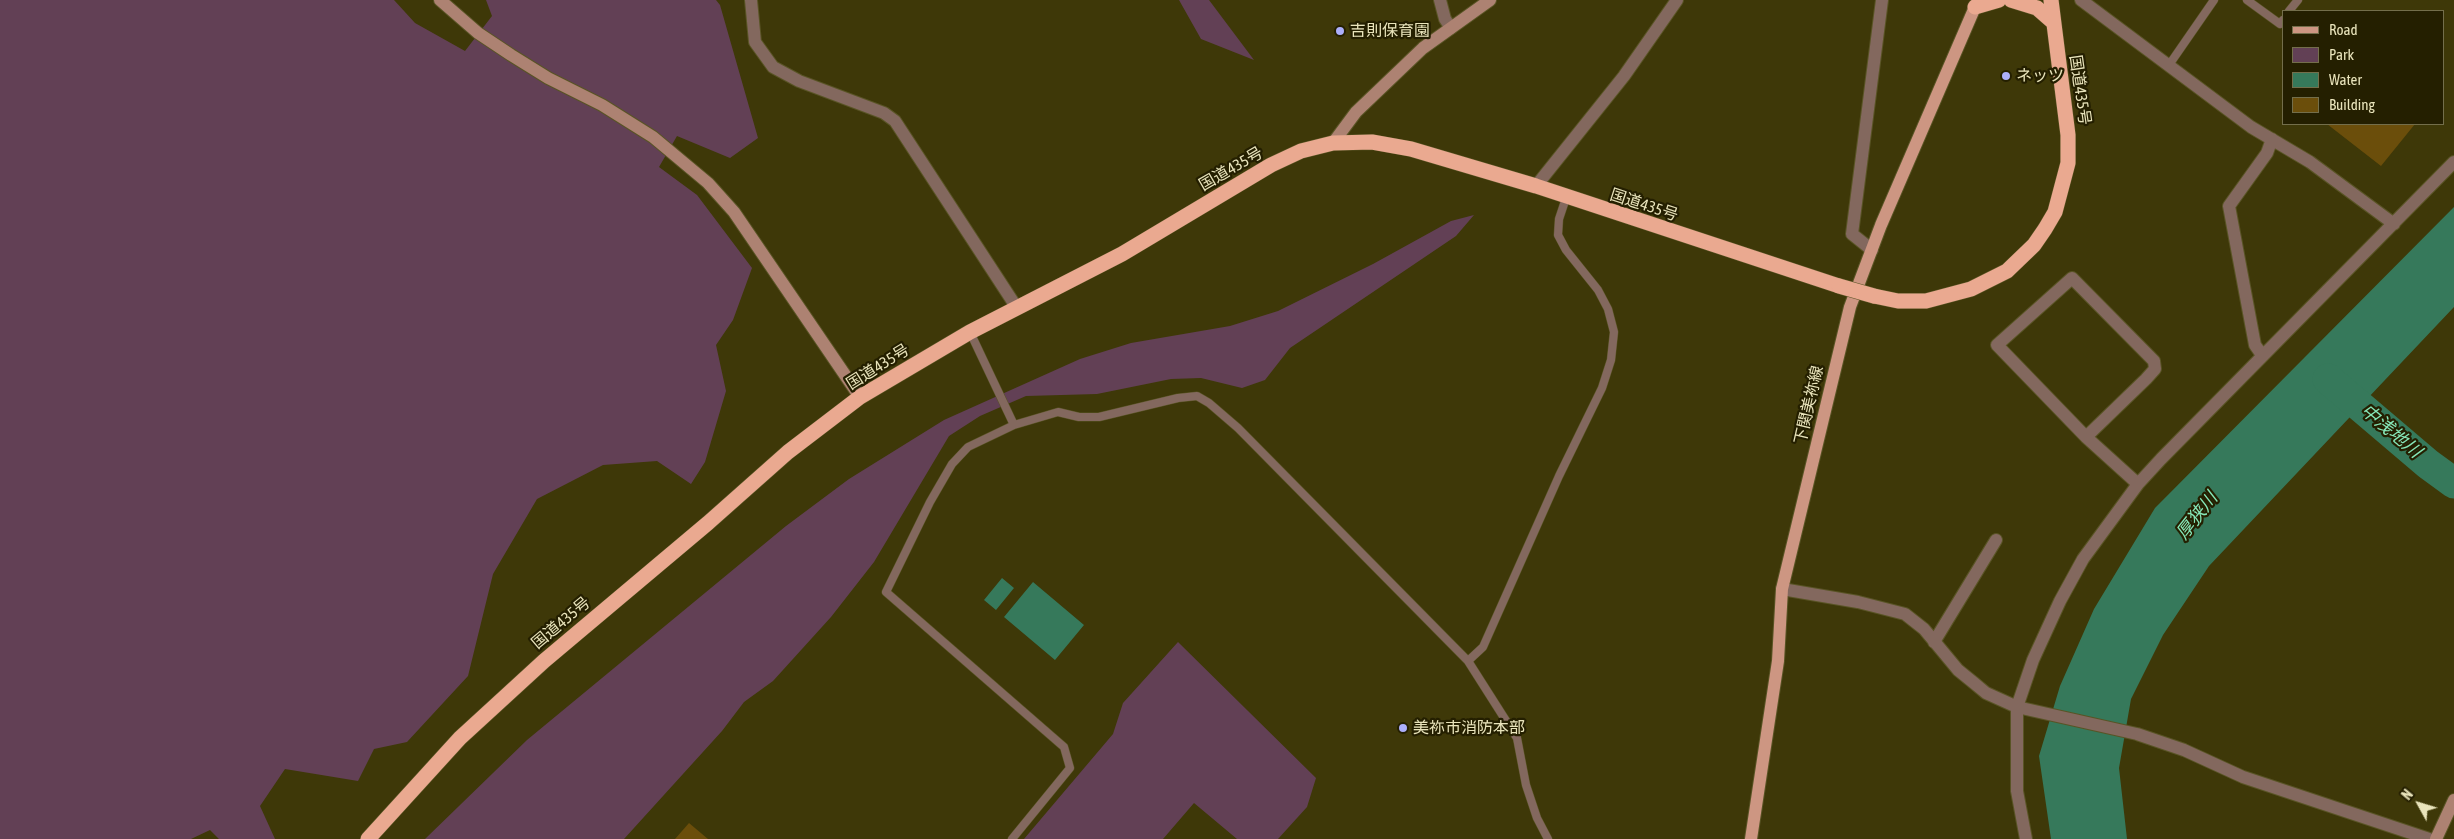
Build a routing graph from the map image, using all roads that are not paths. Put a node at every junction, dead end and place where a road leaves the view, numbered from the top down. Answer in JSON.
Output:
{"nodes":[{"id":1,"x":440,"y":0,"type":"edge"},
{"id":2,"x":751,"y":0,"type":"edge"},
{"id":3,"x":1440,"y":0,"type":"edge"},
{"id":4,"x":1490,"y":0,"type":"edge"},
{"id":5,"x":1677,"y":0,"type":"edge"},
{"id":6,"x":1882,"y":0,"type":"edge"},
{"id":7,"x":1999,"y":0,"type":"edge"},
{"id":8,"x":2011,"y":0,"type":"edge"},
{"id":9,"x":2051,"y":0,"type":"edge"},
{"id":10,"x":2081,"y":0,"type":"edge"},
{"id":11,"x":2214,"y":0,"type":"edge"},
{"id":12,"x":2247,"y":0,"type":"edge"},
{"id":13,"x":2298,"y":0,"type":"edge"},
{"id":14,"x":1976,"y":4,"type":"edge"},
{"id":15,"x":2290,"y":10,"type":"edge"},
{"id":16,"x":2282,"y":21,"type":"edge"},
{"id":17,"x":2053,"y":22,"type":"junction"},
{"id":18,"x":1451,"y":28,"type":"junction"},
{"id":19,"x":2169,"y":65,"type":"junction"},
{"id":20,"x":2272,"y":139,"type":"junction"},
{"id":21,"x":1333,"y":143,"type":"junction"},
{"id":22,"x":2454,"y":162,"type":"edge"},
{"id":23,"x":1536,"y":186,"type":"junction"},
{"id":24,"x":1566,"y":198,"type":"junction"},
{"id":25,"x":2394,"y":224,"type":"junction"},
{"id":26,"x":1872,"y":250,"type":"junction"},
{"id":27,"x":1017,"y":308,"type":"junction"},
{"id":28,"x":970,"y":332,"type":"junction"},
{"id":29,"x":2262,"y":355,"type":"junction"},
{"id":30,"x":860,"y":397,"type":"junction"},
{"id":31,"x":1014,"y":425,"type":"junction"},
{"id":32,"x":2086,"y":437,"type":"junction"},
{"id":33,"x":2138,"y":484,"type":"junction"},
{"id":34,"x":1996,"y":540,"type":"dead end"},
{"id":35,"x":1782,"y":589,"type":"junction"},
{"id":36,"x":1934,"y":642,"type":"junction"},
{"id":37,"x":1468,"y":661,"type":"junction"},
{"id":38,"x":2017,"y":707,"type":"junction"},
{"id":39,"x":2454,"y":800,"type":"edge"},
{"id":40,"x":368,"y":839,"type":"edge"},
{"id":41,"x":1012,"y":839,"type":"edge"},
{"id":42,"x":1548,"y":839,"type":"edge"},
{"id":43,"x":1751,"y":839,"type":"edge"},
{"id":44,"x":2026,"y":839,"type":"edge"},
{"id":45,"x":2429,"y":839,"type":"edge"},
{"id":46,"x":2436,"y":839,"type":"edge"}],
"edges":[{"from":1,"to":30,"type":"street"},
{"from":2,"to":27,"type":"street"},
{"from":3,"to":18,"type":"street"},
{"from":4,"to":18,"type":"street"},
{"from":5,"to":23,"type":"street"},
{"from":6,"to":26,"type":"street"},
{"from":7,"to":14,"type":"highway"},
{"from":8,"to":17,"type":"highway"},
{"from":9,"to":17,"type":"highway","name":"国道435号"},
{"from":10,"to":19,"type":"street"},
{"from":11,"to":19,"type":"lane"},
{"from":12,"to":16,"type":"lane"},
{"from":13,"to":15,"type":"lane"},
{"from":14,"to":26,"type":"main road","name":"下関美祢線"},
{"from":17,"to":24,"type":"highway","name":"国道435号","bridge":true},
{"from":18,"to":21,"type":"street"},
{"from":19,"to":20,"type":"street"},
{"from":20,"to":25,"type":"street"},
{"from":20,"to":29,"type":"street"},
{"from":21,"to":23,"type":"highway","name":"国道435号"},
{"from":21,"to":27,"type":"highway","name":"国道435号"},
{"from":22,"to":25,"type":"street"},
{"from":23,"to":24,"type":"highway","name":"国道435号"},
{"from":24,"to":37,"type":"lane"},
{"from":25,"to":29,"type":"street"},
{"from":26,"to":35,"type":"main road","name":"下関美祢線"},
{"from":27,"to":28,"type":"highway","name":"国道435号"},
{"from":28,"to":30,"type":"highway","name":"国道435号"},
{"from":28,"to":31,"type":"lane"},
{"from":29,"to":33,"type":"street"},
{"from":30,"to":40,"type":"highway","name":"国道435号"},
{"from":31,"to":37,"type":"lane"},
{"from":31,"to":41,"type":"lane"},
{"from":32,"to":32,"type":"street"},
{"from":32,"to":33,"type":"street"},
{"from":33,"to":38,"type":"street"},
{"from":34,"to":36,"type":"street"},
{"from":35,"to":36,"type":"street"},
{"from":35,"to":43,"type":"main road","name":"下関美祢線"},
{"from":36,"to":38,"type":"street"},
{"from":37,"to":42,"type":"lane"},
{"from":38,"to":44,"type":"street"},
{"from":38,"to":45,"type":"street"},
{"from":39,"to":46,"type":"street"}]}
